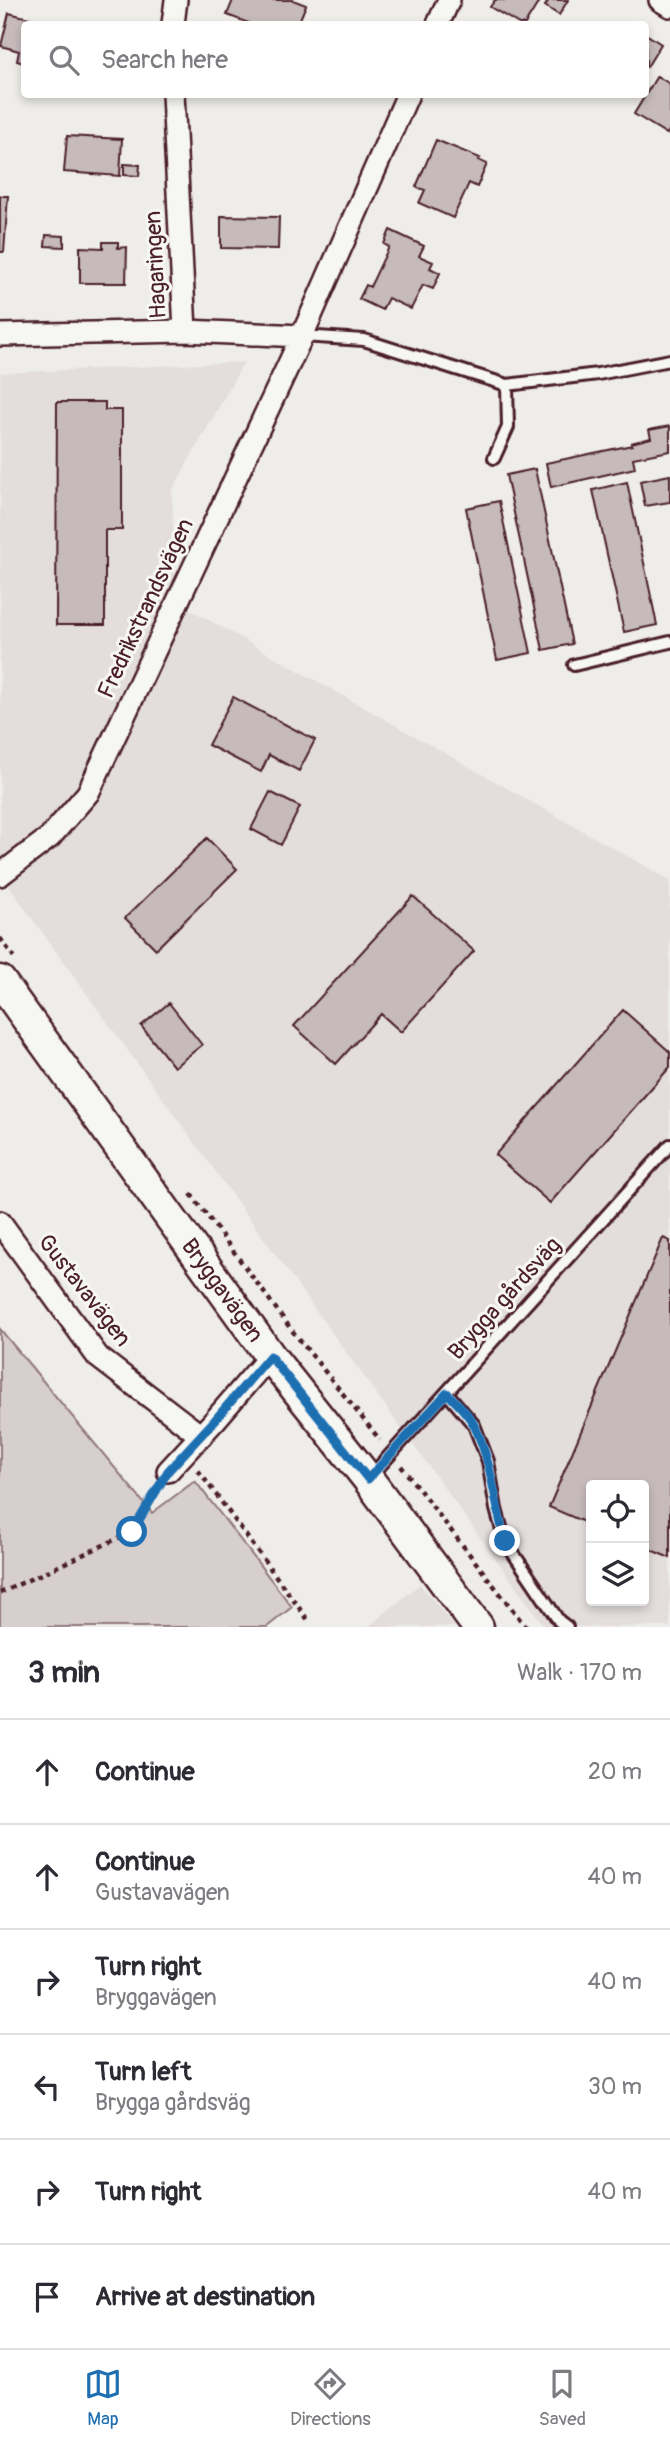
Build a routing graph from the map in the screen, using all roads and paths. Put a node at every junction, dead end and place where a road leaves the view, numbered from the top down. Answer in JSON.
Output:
{"nodes":[{"id":1,"x":176,"y":0,"type":"edge"},
{"id":2,"x":449,"y":0,"type":"edge"},
{"id":3,"x":660,"y":0,"type":"edge"},
{"id":4,"x":670,"y":6,"type":"edge"},
{"id":5,"x":173,"y":21,"type":"edge"},
{"id":6,"x":439,"y":21,"type":"edge"},
{"id":7,"x":173,"y":98,"type":"edge"},
{"id":8,"x":406,"y":98,"type":"edge"},
{"id":9,"x":185,"y":331,"type":"junction"},
{"id":10,"x":0,"y":335,"type":"edge"},
{"id":11,"x":302,"y":336,"type":"junction"},
{"id":12,"x":670,"y":360,"type":"edge"},
{"id":13,"x":507,"y":385,"type":"junction"},
{"id":14,"x":494,"y":458,"type":"dead end"},
{"id":15,"x":670,"y":642,"type":"edge"},
{"id":16,"x":574,"y":665,"type":"dead end"},
{"id":17,"x":0,"y":875,"type":"edge"},
{"id":18,"x":0,"y":938,"type":"edge"},
{"id":19,"x":8,"y":971,"type":"edge"},
{"id":20,"x":670,"y":1145,"type":"edge"},
{"id":21,"x":188,"y":1191,"type":"dead end"},
{"id":22,"x":0,"y":1222,"type":"edge"},
{"id":23,"x":270,"y":1356,"type":"junction"},
{"id":24,"x":447,"y":1393,"type":"junction"},
{"id":25,"x":201,"y":1436,"type":"junction"},
{"id":26,"x":186,"y":1452,"type":"junction"},
{"id":27,"x":392,"y":1454,"type":"junction"},
{"id":28,"x":168,"y":1471,"type":"joint"},
{"id":29,"x":368,"y":1479,"type":"junction"},
{"id":30,"x":0,"y":1593,"type":"edge"},
{"id":31,"x":308,"y":1620,"type":"dead end"},
{"id":32,"x":478,"y":1627,"type":"edge"},
{"id":33,"x":526,"y":1627,"type":"edge"},
{"id":34,"x":567,"y":1627,"type":"edge"}],
"edges":[{"from":1,"to":5,"type":"street"},
{"from":2,"to":6,"type":"street"},
{"from":3,"to":4,"type":"street"},
{"from":7,"to":9,"type":"street","name":"Hagaringen"},
{"from":8,"to":11,"type":"street","name":"Fredrikstrandsvägen"},
{"from":9,"to":10,"type":"street","name":"Hagaringen"},
{"from":9,"to":11,"type":"street"},
{"from":11,"to":13,"type":"lane"},
{"from":11,"to":17,"type":"street","name":"Fredrikstrandsvägen"},
{"from":12,"to":13,"type":"lane"},
{"from":13,"to":14,"type":"lane"},
{"from":15,"to":16,"type":"lane"},
{"from":18,"to":19,"type":"path"},
{"from":19,"to":23,"type":"main road","name":"Bryggavägen"},
{"from":20,"to":24,"type":"lane","name":"Brygga gårdsväg"},
{"from":21,"to":27,"type":"path"},
{"from":22,"to":25,"type":"street","name":"Gustavavägen"},
{"from":23,"to":25,"type":"street"},
{"from":23,"to":29,"type":"main road","name":"Bryggavägen"},
{"from":24,"to":27,"type":"lane","name":"Brygga gårdsväg"},
{"from":24,"to":34,"type":"lane"},
{"from":25,"to":26,"type":"street"},
{"from":26,"to":28,"type":"street"},
{"from":26,"to":31,"type":"path"},
{"from":27,"to":29,"type":"lane","name":"Brygga gårdsväg"},
{"from":27,"to":33,"type":"path"},
{"from":28,"to":30,"type":"path"},
{"from":29,"to":32,"type":"main road","name":"Bryggavägen"}]}
